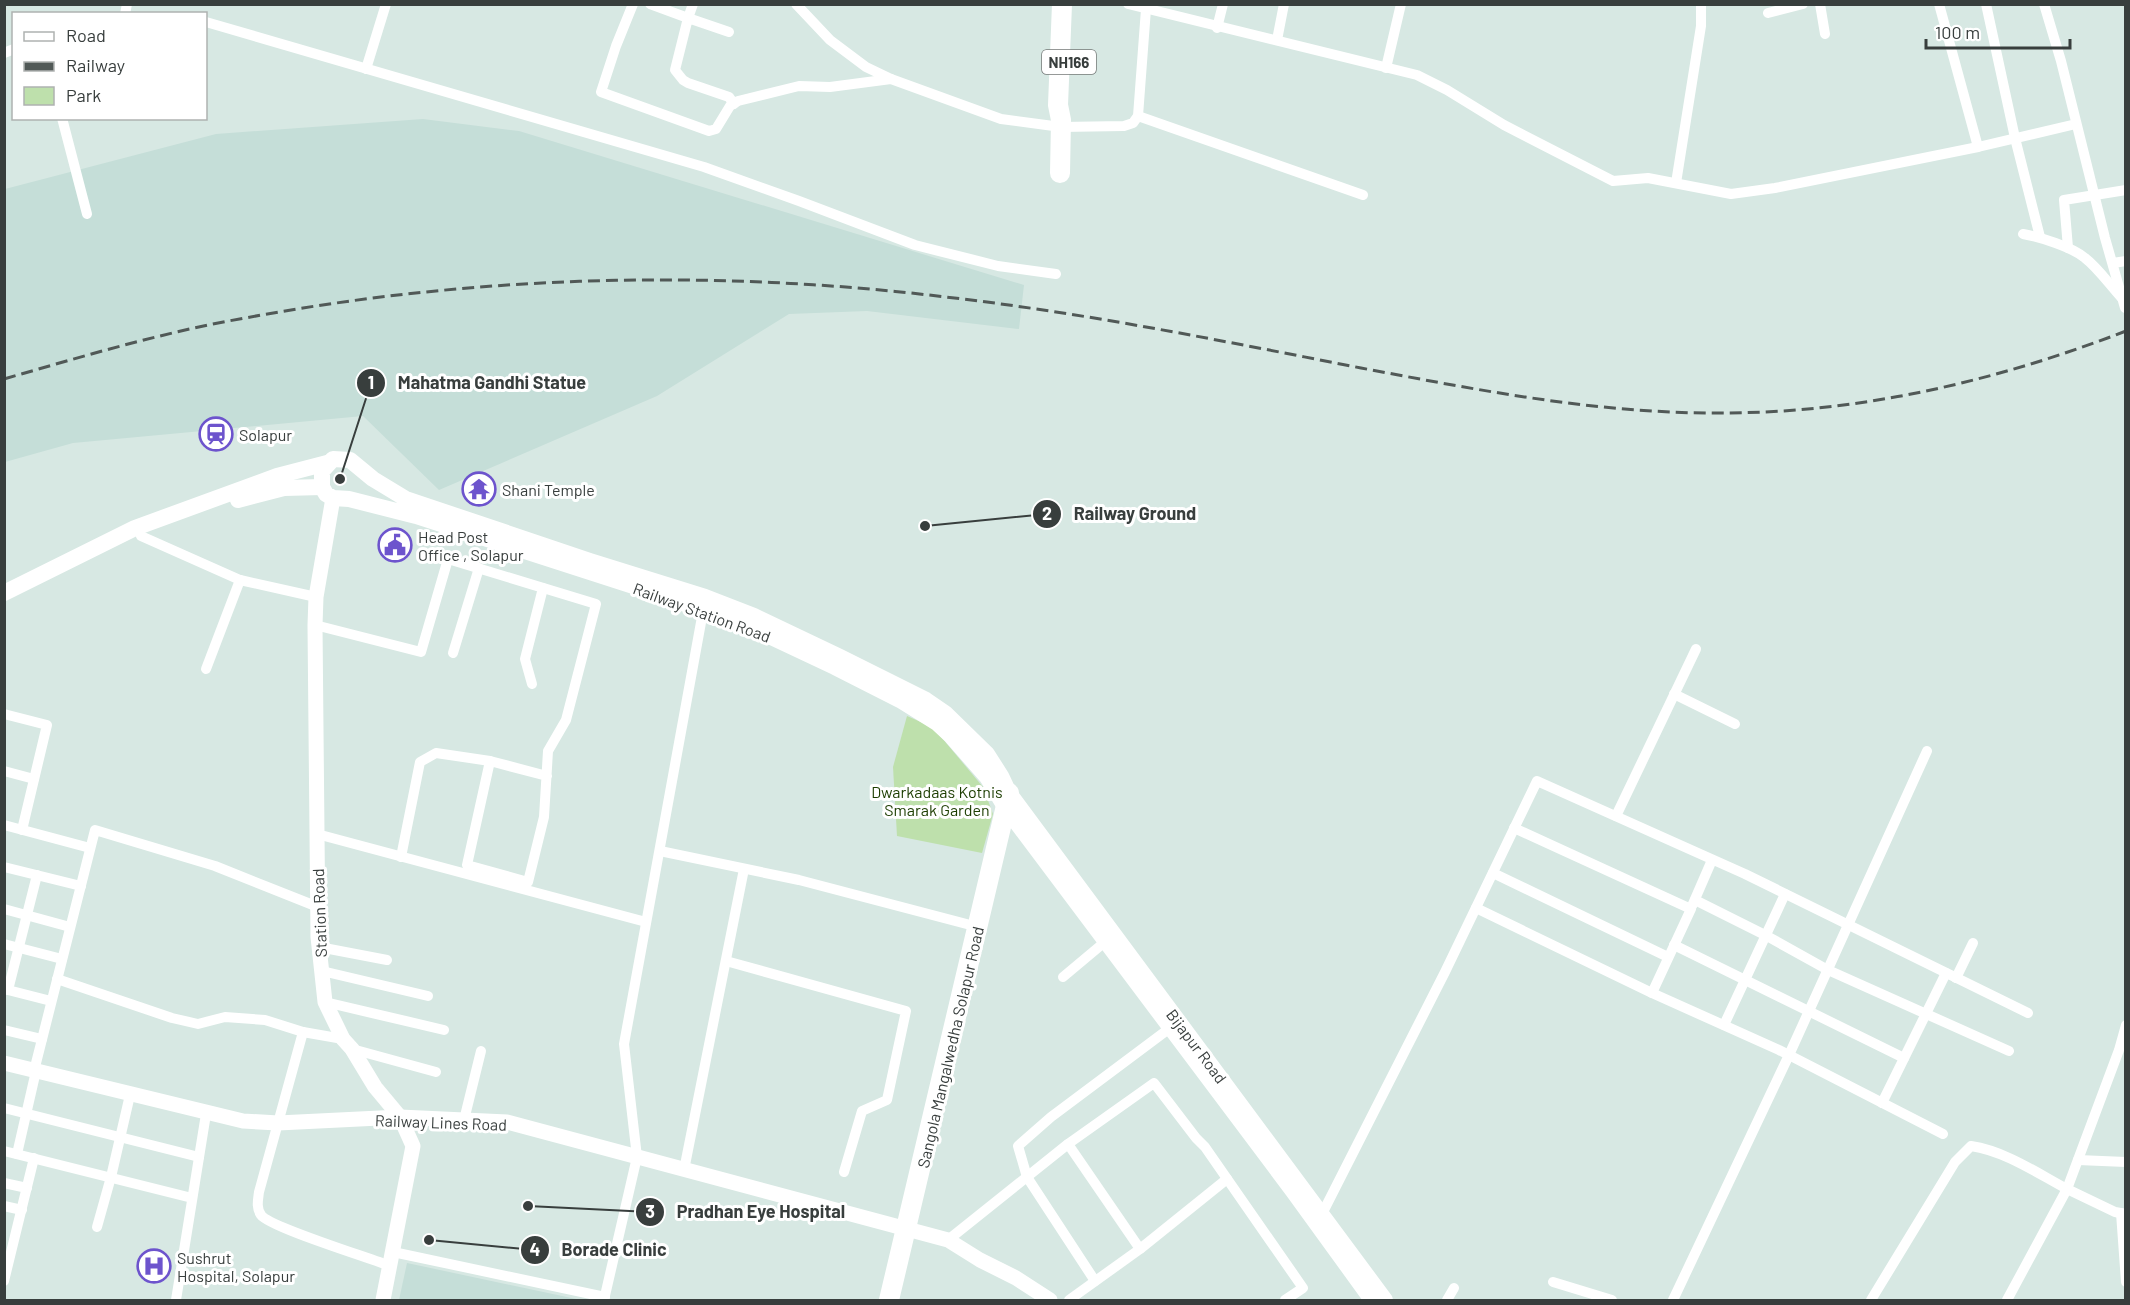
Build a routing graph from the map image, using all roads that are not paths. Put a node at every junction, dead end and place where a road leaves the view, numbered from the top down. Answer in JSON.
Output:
{"nodes":[{"id":1,"x":386,"y":4,"type":"edge"},
{"id":2,"x":633,"y":4,"type":"edge"},
{"id":3,"x":650,"y":4,"type":"edge"},
{"id":4,"x":693,"y":4,"type":"edge"},
{"id":5,"x":796,"y":4,"type":"edge"},
{"id":6,"x":1062,"y":4,"type":"edge"},
{"id":7,"x":1072,"y":4,"type":"edge"},
{"id":8,"x":1128,"y":4,"type":"edge"},
{"id":9,"x":1222,"y":4,"type":"edge"},
{"id":10,"x":1284,"y":4,"type":"edge"},
{"id":11,"x":1401,"y":4,"type":"edge"},
{"id":12,"x":1701,"y":4,"type":"edge"},
{"id":13,"x":1820,"y":4,"type":"edge"},
{"id":14,"x":1939,"y":4,"type":"edge"},
{"id":15,"x":1986,"y":4,"type":"edge"},
{"id":16,"x":2044,"y":4,"type":"edge"},
{"id":17,"x":1797,"y":5,"type":"edge"},
{"id":18,"x":1146,"y":9,"type":"junction"},
{"id":19,"x":1768,"y":13,"type":"dead end"},
{"id":20,"x":688,"y":18,"type":"junction"},
{"id":21,"x":207,"y":22,"type":"edge"},
{"id":22,"x":1217,"y":28,"type":"junction"},
{"id":23,"x":729,"y":32,"type":"dead end"},
{"id":24,"x":1825,"y":34,"type":"dead end"},
{"id":25,"x":1276,"y":40,"type":"junction"},
{"id":26,"x":1386,"y":68,"type":"junction"},
{"id":27,"x":366,"y":69,"type":"junction"},
{"id":28,"x":891,"y":80,"type":"junction"},
{"id":29,"x":734,"y":104,"type":"junction"},
{"id":30,"x":1138,"y":116,"type":"junction"},
{"id":31,"x":63,"y":120,"type":"edge"},
{"id":32,"x":1061,"y":123,"type":"junction"},
{"id":33,"x":2076,"y":124,"type":"junction"},
{"id":34,"x":2015,"y":138,"type":"junction"},
{"id":35,"x":1978,"y":147,"type":"junction"},
{"id":36,"x":1060,"y":173,"type":"dead end"},
{"id":37,"x":1676,"y":183,"type":"junction"},
{"id":38,"x":2126,"y":190,"type":"edge"},
{"id":39,"x":1363,"y":195,"type":"dead end"},
{"id":40,"x":2094,"y":195,"type":"junction"},
{"id":41,"x":87,"y":214,"type":"dead end"},
{"id":42,"x":2023,"y":234,"type":"dead end"},
{"id":43,"x":2040,"y":237,"type":"junction"},
{"id":44,"x":2068,"y":248,"type":"junction"},
{"id":45,"x":2126,"y":261,"type":"edge"},
{"id":46,"x":2113,"y":263,"type":"junction"},
{"id":47,"x":1056,"y":274,"type":"dead end"},
{"id":48,"x":2124,"y":303,"type":"edge"},
{"id":49,"x":327,"y":463,"type":"junction"},
{"id":50,"x":360,"y":469,"type":"junction"},
{"id":51,"x":335,"y":495,"type":"junction"},
{"id":52,"x":141,"y":536,"type":"junction"},
{"id":53,"x":479,"y":568,"type":"junction"},
{"id":54,"x":240,"y":579,"type":"junction"},
{"id":55,"x":543,"y":588,"type":"junction"},
{"id":56,"x":4,"y":593,"type":"edge"},
{"id":57,"x":316,"y":597,"type":"junction"},
{"id":58,"x":704,"y":603,"type":"junction"},
{"id":59,"x":4,"y":605,"type":"edge"},
{"id":60,"x":315,"y":625,"type":"junction"},
{"id":61,"x":1696,"y":649,"type":"dead end"},
{"id":62,"x":453,"y":653,"type":"dead end"},
{"id":63,"x":206,"y":669,"type":"dead end"},
{"id":64,"x":532,"y":684,"type":"dead end"},
{"id":65,"x":1674,"y":694,"type":"junction"},
{"id":66,"x":4,"y":714,"type":"edge"},
{"id":67,"x":1735,"y":724,"type":"dead end"},
{"id":68,"x":1927,"y":751,"type":"dead end"},
{"id":69,"x":490,"y":761,"type":"junction"},
{"id":70,"x":4,"y":771,"type":"edge"},
{"id":71,"x":546,"y":776,"type":"junction"},
{"id":72,"x":34,"y":779,"type":"junction"},
{"id":73,"x":1007,"y":800,"type":"junction"},
{"id":74,"x":1616,"y":816,"type":"junction"},
{"id":75,"x":4,"y":825,"type":"edge"},
{"id":76,"x":1514,"y":828,"type":"junction"},
{"id":77,"x":22,"y":830,"type":"junction"},
{"id":78,"x":316,"y":834,"type":"junction"},
{"id":79,"x":90,"y":848,"type":"junction"},
{"id":80,"x":660,"y":851,"type":"junction"},
{"id":81,"x":400,"y":856,"type":"junction"},
{"id":82,"x":1712,"y":860,"type":"junction"},
{"id":83,"x":4,"y":867,"type":"edge"},
{"id":84,"x":744,"y":869,"type":"junction"},
{"id":85,"x":1492,"y":873,"type":"junction"},
{"id":86,"x":37,"y":875,"type":"junction"},
{"id":87,"x":81,"y":886,"type":"junction"},
{"id":88,"x":1785,"y":894,"type":"junction"},
{"id":89,"x":1693,"y":905,"type":"junction"},
{"id":90,"x":318,"y":907,"type":"junction"},
{"id":91,"x":1476,"y":908,"type":"junction"},
{"id":92,"x":4,"y":909,"type":"edge"},
{"id":93,"x":27,"y":915,"type":"junction"},
{"id":94,"x":645,"y":922,"type":"junction"},
{"id":95,"x":1848,"y":925,"type":"junction"},
{"id":96,"x":70,"y":927,"type":"junction"},
{"id":97,"x":978,"y":927,"type":"junction"},
{"id":98,"x":1765,"y":935,"type":"junction"},
{"id":99,"x":1106,"y":941,"type":"junction"},
{"id":100,"x":1973,"y":943,"type":"dead end"},
{"id":101,"x":4,"y":944,"type":"edge"},
{"id":102,"x":1674,"y":945,"type":"junction"},
{"id":103,"x":319,"y":947,"type":"junction"},
{"id":104,"x":19,"y":948,"type":"junction"},
{"id":105,"x":1668,"y":957,"type":"junction"},
{"id":106,"x":62,"y":959,"type":"junction"},
{"id":107,"x":387,"y":960,"type":"dead end"},
{"id":108,"x":726,"y":961,"type":"junction"},
{"id":109,"x":1828,"y":970,"type":"junction"},
{"id":110,"x":322,"y":971,"type":"junction"},
{"id":111,"x":1951,"y":975,"type":"junction"},
{"id":112,"x":1063,"y":977,"type":"dead end"},
{"id":113,"x":57,"y":979,"type":"junction"},
{"id":114,"x":1745,"y":980,"type":"junction"},
{"id":115,"x":6,"y":989,"type":"edge"},
{"id":116,"x":1652,"y":993,"type":"junction"},
{"id":117,"x":428,"y":996,"type":"dead end"},
{"id":118,"x":51,"y":1001,"type":"junction"},
{"id":119,"x":325,"y":1002,"type":"junction"},
{"id":120,"x":1809,"y":1011,"type":"junction"},
{"id":121,"x":2028,"y":1013,"type":"dead end"},
{"id":122,"x":1926,"y":1014,"type":"junction"},
{"id":123,"x":1174,"y":1024,"type":"junction"},
{"id":124,"x":1724,"y":1025,"type":"junction"},
{"id":125,"x":2126,"y":1025,"type":"edge"},
{"id":126,"x":4,"y":1029,"type":"edge"},
{"id":127,"x":444,"y":1030,"type":"dead end"},
{"id":128,"x":303,"y":1032,"type":"junction"},
{"id":129,"x":42,"y":1039,"type":"junction"},
{"id":130,"x":347,"y":1044,"type":"junction"},
{"id":131,"x":481,"y":1051,"type":"dead end"},
{"id":132,"x":2009,"y":1051,"type":"dead end"},
{"id":133,"x":1789,"y":1055,"type":"junction"},
{"id":134,"x":1904,"y":1058,"type":"junction"},
{"id":135,"x":4,"y":1063,"type":"edge"},
{"id":136,"x":35,"y":1071,"type":"junction"},
{"id":137,"x":436,"y":1072,"type":"dead end"},
{"id":138,"x":130,"y":1095,"type":"junction"},
{"id":139,"x":1882,"y":1103,"type":"junction"},
{"id":140,"x":4,"y":1108,"type":"edge"},
{"id":141,"x":26,"y":1113,"type":"junction"},
{"id":142,"x":206,"y":1114,"type":"junction"},
{"id":143,"x":400,"y":1118,"type":"junction"},
{"id":144,"x":464,"y":1120,"type":"junction"},
{"id":145,"x":279,"y":1123,"type":"junction"},
{"id":146,"x":1943,"y":1134,"type":"dead end"},
{"id":147,"x":120,"y":1137,"type":"junction"},
{"id":148,"x":1068,"y":1144,"type":"junction"},
{"id":149,"x":4,"y":1151,"type":"edge"},
{"id":150,"x":16,"y":1154,"type":"junction"},
{"id":151,"x":199,"y":1157,"type":"junction"},
{"id":152,"x":637,"y":1157,"type":"junction"},
{"id":153,"x":34,"y":1158,"type":"junction"},
{"id":154,"x":2078,"y":1160,"type":"junction"},
{"id":155,"x":2126,"y":1162,"type":"edge"},
{"id":156,"x":684,"y":1170,"type":"junction"},
{"id":157,"x":844,"y":1172,"type":"dead end"},
{"id":158,"x":1027,"y":1177,"type":"junction"},
{"id":159,"x":111,"y":1178,"type":"junction"},
{"id":160,"x":1227,"y":1179,"type":"junction"},
{"id":161,"x":4,"y":1183,"type":"edge"},
{"id":162,"x":27,"y":1188,"type":"junction"},
{"id":163,"x":2067,"y":1189,"type":"junction"},
{"id":164,"x":192,"y":1198,"type":"junction"},
{"id":165,"x":4,"y":1206,"type":"edge"},
{"id":166,"x":22,"y":1210,"type":"junction"},
{"id":167,"x":2123,"y":1213,"type":"edge"},
{"id":168,"x":1322,"y":1214,"type":"junction"},
{"id":169,"x":97,"y":1227,"type":"dead end"},
{"id":170,"x":906,"y":1229,"type":"junction"},
{"id":171,"x":948,"y":1240,"type":"junction"},
{"id":172,"x":1140,"y":1249,"type":"junction"},
{"id":173,"x":8,"y":1251,"type":"edge"},
{"id":174,"x":392,"y":1259,"type":"junction"},
{"id":175,"x":5,"y":1280,"type":"edge"},
{"id":176,"x":1095,"y":1281,"type":"junction"},
{"id":177,"x":1553,"y":1282,"type":"dead end"},
{"id":178,"x":2126,"y":1282,"type":"edge"},
{"id":179,"x":1454,"y":1288,"type":"dead end"},
{"id":180,"x":604,"y":1299,"type":"edge"},
{"id":181,"x":176,"y":1300,"type":"edge"},
{"id":182,"x":383,"y":1300,"type":"edge"},
{"id":183,"x":889,"y":1300,"type":"edge"},
{"id":184,"x":1050,"y":1300,"type":"edge"},
{"id":185,"x":1069,"y":1300,"type":"edge"},
{"id":186,"x":1285,"y":1300,"type":"edge"},
{"id":187,"x":1372,"y":1300,"type":"edge"},
{"id":188,"x":1385,"y":1300,"type":"edge"},
{"id":189,"x":1447,"y":1300,"type":"edge"},
{"id":190,"x":1612,"y":1300,"type":"edge"},
{"id":191,"x":1672,"y":1300,"type":"edge"},
{"id":192,"x":1871,"y":1300,"type":"edge"},
{"id":193,"x":2007,"y":1300,"type":"edge"}],
"edges":[{"from":1,"to":27,"type":"street"},
{"from":2,"to":29,"type":"street"},
{"from":3,"to":20,"type":"street"},
{"from":4,"to":20,"type":"street"},
{"from":5,"to":28,"type":"street"},
{"from":6,"to":32,"type":"highway","number":"NH166"},
{"from":7,"to":32,"type":"highway","number":"NH166"},
{"from":8,"to":18,"type":"street"},
{"from":9,"to":22,"type":"street"},
{"from":10,"to":25,"type":"street"},
{"from":11,"to":26,"type":"street"},
{"from":12,"to":37,"type":"street"},
{"from":13,"to":24,"type":"street"},
{"from":14,"to":35,"type":"street"},
{"from":15,"to":34,"type":"street"},
{"from":16,"to":33,"type":"street"},
{"from":17,"to":19,"type":"street"},
{"from":18,"to":22,"type":"street"},
{"from":18,"to":30,"type":"street"},
{"from":20,"to":23,"type":"street"},
{"from":20,"to":29,"type":"street"},
{"from":21,"to":27,"type":"street"},
{"from":22,"to":25,"type":"street"},
{"from":25,"to":26,"type":"street"},
{"from":26,"to":37,"type":"street"},
{"from":27,"to":47,"type":"street"},
{"from":28,"to":29,"type":"street"},
{"from":28,"to":32,"type":"street"},
{"from":30,"to":32,"type":"street"},
{"from":30,"to":39,"type":"street"},
{"from":31,"to":41,"type":"street"},
{"from":32,"to":36,"type":"highway","number":"NH166"},
{"from":33,"to":34,"type":"street"},
{"from":33,"to":40,"type":"street"},
{"from":34,"to":35,"type":"street"},
{"from":34,"to":43,"type":"street"},
{"from":35,"to":37,"type":"street"},
{"from":38,"to":40,"type":"street"},
{"from":40,"to":44,"type":"street"},
{"from":40,"to":46,"type":"street"},
{"from":42,"to":43,"type":"street"},
{"from":43,"to":44,"type":"street"},
{"from":44,"to":48,"type":"street"},
{"from":45,"to":46,"type":"street"},
{"from":46,"to":48,"type":"street"},
{"from":49,"to":50,"type":"main road"},
{"from":49,"to":51,"type":"main road"},
{"from":49,"to":56,"type":"main road"},
{"from":50,"to":51,"type":"main road"},
{"from":50,"to":58,"type":"main road","name":"Railway Station Road"},
{"from":51,"to":52,"type":"main road"},
{"from":51,"to":57,"type":"street","name":"Station Road"},
{"from":51,"to":58,"type":"main road","name":"Railway Station Road"},
{"from":52,"to":54,"type":"street"},
{"from":52,"to":59,"type":"main road"},
{"from":53,"to":55,"type":"street"},
{"from":53,"to":60,"type":"street"},
{"from":53,"to":62,"type":"street"},
{"from":54,"to":57,"type":"street"},
{"from":54,"to":63,"type":"street"},
{"from":55,"to":64,"type":"street"},
{"from":55,"to":71,"type":"street"},
{"from":57,"to":60,"type":"street","name":"Station Road"},
{"from":58,"to":73,"type":"main road","name":"Railway Station Road"},
{"from":58,"to":80,"type":"street"},
{"from":60,"to":78,"type":"street","name":"Station Road"},
{"from":61,"to":65,"type":"street"},
{"from":65,"to":67,"type":"street"},
{"from":65,"to":74,"type":"street"},
{"from":66,"to":72,"type":"street"},
{"from":68,"to":95,"type":"street"},
{"from":69,"to":71,"type":"street"},
{"from":69,"to":71,"type":"street"},
{"from":69,"to":81,"type":"street"},
{"from":70,"to":72,"type":"street"},
{"from":72,"to":77,"type":"street"},
{"from":73,"to":97,"type":"highway","name":"Sangola Mangalwedha Solapur Road"},
{"from":73,"to":99,"type":"main road"},
{"from":73,"to":123,"type":"main road","name":"Bijapur Road"},
{"from":74,"to":76,"type":"street"},
{"from":74,"to":82,"type":"street"},
{"from":75,"to":77,"type":"street"},
{"from":76,"to":85,"type":"street"},
{"from":76,"to":89,"type":"street"},
{"from":77,"to":79,"type":"street"},
{"from":78,"to":81,"type":"street"},
{"from":78,"to":90,"type":"street","name":"Station Road"},
{"from":79,"to":87,"type":"street"},
{"from":79,"to":90,"type":"street"},
{"from":80,"to":84,"type":"street"},
{"from":80,"to":94,"type":"street"},
{"from":81,"to":94,"type":"street"},
{"from":82,"to":88,"type":"street"},
{"from":82,"to":89,"type":"street"},
{"from":83,"to":86,"type":"street"},
{"from":84,"to":97,"type":"street"},
{"from":84,"to":108,"type":"street"},
{"from":85,"to":91,"type":"street"},
{"from":85,"to":105,"type":"street"},
{"from":86,"to":87,"type":"street"},
{"from":86,"to":93,"type":"street"},
{"from":87,"to":96,"type":"street"},
{"from":88,"to":95,"type":"street"},
{"from":88,"to":98,"type":"street"},
{"from":89,"to":98,"type":"street"},
{"from":89,"to":102,"type":"street"},
{"from":90,"to":103,"type":"street","name":"Station Road"},
{"from":91,"to":116,"type":"street"},
{"from":91,"to":168,"type":"street"},
{"from":92,"to":93,"type":"street"},
{"from":93,"to":96,"type":"street"},
{"from":93,"to":104,"type":"street"},
{"from":94,"to":152,"type":"street"},
{"from":95,"to":109,"type":"street"},
{"from":95,"to":111,"type":"street"},
{"from":96,"to":106,"type":"street"},
{"from":97,"to":170,"type":"highway","name":"Sangola Mangalwedha Solapur Road"},
{"from":98,"to":109,"type":"street"},
{"from":98,"to":114,"type":"street"},
{"from":99,"to":112,"type":"street"},
{"from":99,"to":123,"type":"main road"},
{"from":100,"to":111,"type":"street"},
{"from":101,"to":104,"type":"street"},
{"from":102,"to":105,"type":"street"},
{"from":102,"to":114,"type":"street"},
{"from":103,"to":107,"type":"street"},
{"from":103,"to":110,"type":"street","name":"Station Road"},
{"from":104,"to":106,"type":"street"},
{"from":104,"to":115,"type":"street"},
{"from":105,"to":116,"type":"street"},
{"from":106,"to":113,"type":"street"},
{"from":108,"to":156,"type":"street"},
{"from":108,"to":157,"type":"street"},
{"from":109,"to":120,"type":"street"},
{"from":109,"to":122,"type":"street"},
{"from":110,"to":117,"type":"street"},
{"from":110,"to":119,"type":"street","name":"Station Road"},
{"from":111,"to":121,"type":"street"},
{"from":111,"to":122,"type":"street"},
{"from":113,"to":118,"type":"street"},
{"from":113,"to":128,"type":"street"},
{"from":114,"to":120,"type":"street"},
{"from":114,"to":124,"type":"street"},
{"from":115,"to":118,"type":"street"},
{"from":116,"to":124,"type":"street"},
{"from":118,"to":129,"type":"street"},
{"from":119,"to":127,"type":"street"},
{"from":119,"to":130,"type":"street","name":"Station Road"},
{"from":120,"to":133,"type":"street"},
{"from":120,"to":134,"type":"street"},
{"from":122,"to":132,"type":"street"},
{"from":122,"to":134,"type":"street"},
{"from":123,"to":158,"type":"street"},
{"from":123,"to":168,"type":"main road","name":"Bijapur Road"},
{"from":123,"to":187,"type":"main road"},
{"from":124,"to":133,"type":"street"},
{"from":125,"to":154,"type":"street"},
{"from":126,"to":129,"type":"street"},
{"from":128,"to":130,"type":"street"},
{"from":128,"to":145,"type":"street"},
{"from":129,"to":136,"type":"street"},
{"from":130,"to":137,"type":"street"},
{"from":130,"to":143,"type":"street","name":"Station Road"},
{"from":131,"to":144,"type":"street"},
{"from":133,"to":139,"type":"street"},
{"from":133,"to":191,"type":"street"},
{"from":134,"to":139,"type":"street"},
{"from":135,"to":136,"type":"street","name":"Railway Lines Road"},
{"from":136,"to":138,"type":"street","name":"Railway Lines Road"},
{"from":136,"to":141,"type":"street"},
{"from":138,"to":142,"type":"street","name":"Railway Lines Road"},
{"from":138,"to":147,"type":"street"},
{"from":139,"to":146,"type":"street"},
{"from":140,"to":141,"type":"street"},
{"from":141,"to":147,"type":"street"},
{"from":141,"to":150,"type":"street"},
{"from":142,"to":145,"type":"street","name":"Railway Lines Road"},
{"from":142,"to":151,"type":"street"},
{"from":143,"to":144,"type":"street","name":"Railway Lines Road"},
{"from":143,"to":145,"type":"street","name":"Railway Lines Road"},
{"from":143,"to":174,"type":"street","name":"Station Road"},
{"from":144,"to":152,"type":"street","name":"Railway Lines Road"},
{"from":145,"to":174,"type":"street"},
{"from":147,"to":151,"type":"street"},
{"from":147,"to":159,"type":"street"},
{"from":148,"to":158,"type":"street"},
{"from":148,"to":160,"type":"street"},
{"from":148,"to":172,"type":"street"},
{"from":149,"to":150,"type":"street"},
{"from":150,"to":153,"type":"street"},
{"from":151,"to":164,"type":"street"},
{"from":152,"to":156,"type":"street","name":"Railway Lines Road"},
{"from":152,"to":180,"type":"street"},
{"from":153,"to":159,"type":"street"},
{"from":153,"to":162,"type":"street"},
{"from":154,"to":155,"type":"street"},
{"from":154,"to":163,"type":"street"},
{"from":156,"to":170,"type":"street","name":"Railway Lines Road"},
{"from":158,"to":171,"type":"street"},
{"from":158,"to":176,"type":"street"},
{"from":159,"to":164,"type":"street"},
{"from":159,"to":169,"type":"street"},
{"from":160,"to":172,"type":"street"},
{"from":160,"to":186,"type":"street"},
{"from":161,"to":162,"type":"street"},
{"from":162,"to":166,"type":"street"},
{"from":163,"to":167,"type":"street"},
{"from":163,"to":192,"type":"street"},
{"from":163,"to":193,"type":"street"},
{"from":164,"to":181,"type":"street"},
{"from":165,"to":166,"type":"street"},
{"from":166,"to":173,"type":"street"},
{"from":167,"to":178,"type":"street"},
{"from":168,"to":188,"type":"main road","name":"Bijapur Road"},
{"from":170,"to":171,"type":"street","name":"Railway Lines Road"},
{"from":170,"to":183,"type":"highway","name":"Sangola Mangalwedha Solapur Road"},
{"from":171,"to":184,"type":"street","name":"Railway Lines Road"},
{"from":172,"to":176,"type":"street"},
{"from":173,"to":175,"type":"street"},
{"from":174,"to":180,"type":"street"},
{"from":174,"to":182,"type":"street","name":"Station Road"},
{"from":176,"to":185,"type":"street"},
{"from":177,"to":190,"type":"street"},
{"from":179,"to":189,"type":"street"}]}
